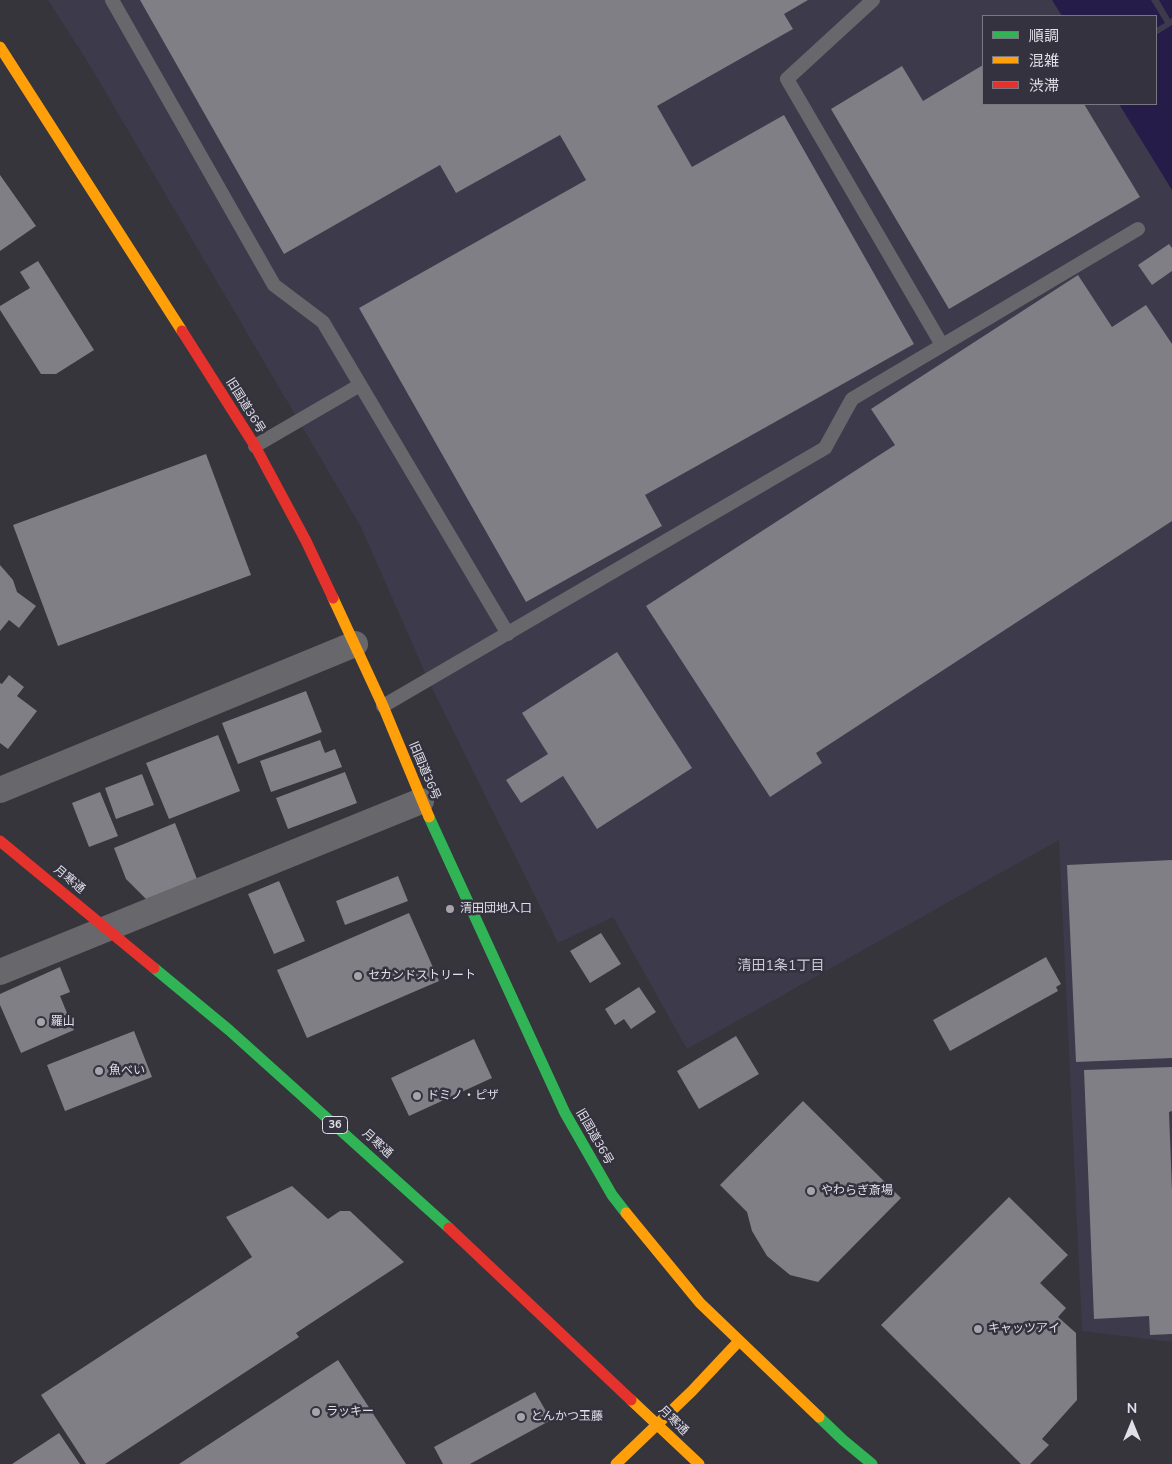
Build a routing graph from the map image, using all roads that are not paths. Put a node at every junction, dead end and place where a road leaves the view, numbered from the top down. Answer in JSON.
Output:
{"nodes":[{"id":1,"x":112,"y":0,"type":"edge"},
{"id":2,"x":873,"y":0,"type":"edge"},
{"id":3,"x":0,"y":47,"type":"edge"},
{"id":4,"x":1138,"y":229,"type":"dead end"},
{"id":5,"x":942,"y":345,"type":"junction"},
{"id":6,"x":360,"y":385,"type":"junction"},
{"id":7,"x":254,"y":446,"type":"junction"},
{"id":8,"x":508,"y":634,"type":"junction"},
{"id":9,"x":355,"y":644,"type":"junction"},
{"id":10,"x":383,"y":706,"type":"junction"},
{"id":11,"x":0,"y":790,"type":"edge"},
{"id":12,"x":421,"y":801,"type":"junction"},
{"id":13,"x":0,"y":841,"type":"edge"},
{"id":14,"x":107,"y":930,"type":"junction"},
{"id":15,"x":0,"y":972,"type":"edge"},
{"id":16,"x":738,"y":1341,"type":"junction"},
{"id":17,"x":657,"y":1424,"type":"junction"},
{"id":18,"x":616,"y":1464,"type":"edge"},
{"id":19,"x":698,"y":1464,"type":"edge"},
{"id":20,"x":872,"y":1464,"type":"edge"}],
"edges":[{"from":1,"to":6,"type":"lane"},
{"from":2,"to":5,"type":"lane"},
{"from":3,"to":7,"type":"main road","name":"旧国道36号"},
{"from":4,"to":5,"type":"lane"},
{"from":5,"to":8,"type":"lane"},
{"from":6,"to":7,"type":"lane"},
{"from":6,"to":8,"type":"lane"},
{"from":7,"to":9,"type":"main road","name":"旧国道36号"},
{"from":8,"to":10,"type":"lane"},
{"from":9,"to":10,"type":"main road","name":"旧国道36号"},
{"from":9,"to":11,"type":"street"},
{"from":10,"to":12,"type":"main road","name":"旧国道36号"},
{"from":12,"to":14,"type":"street"},
{"from":12,"to":16,"type":"main road","name":"旧国道36号"},
{"from":13,"to":14,"type":"main road","name":"月寒通","number":"36"},
{"from":14,"to":15,"type":"street"},
{"from":14,"to":17,"type":"main road","name":"月寒通","number":"36"},
{"from":16,"to":17,"type":"main road"},
{"from":16,"to":20,"type":"main road","name":"旧国道36号"},
{"from":17,"to":18,"type":"main road"},
{"from":17,"to":19,"type":"main road","name":"月寒通","number":"36"}]}
